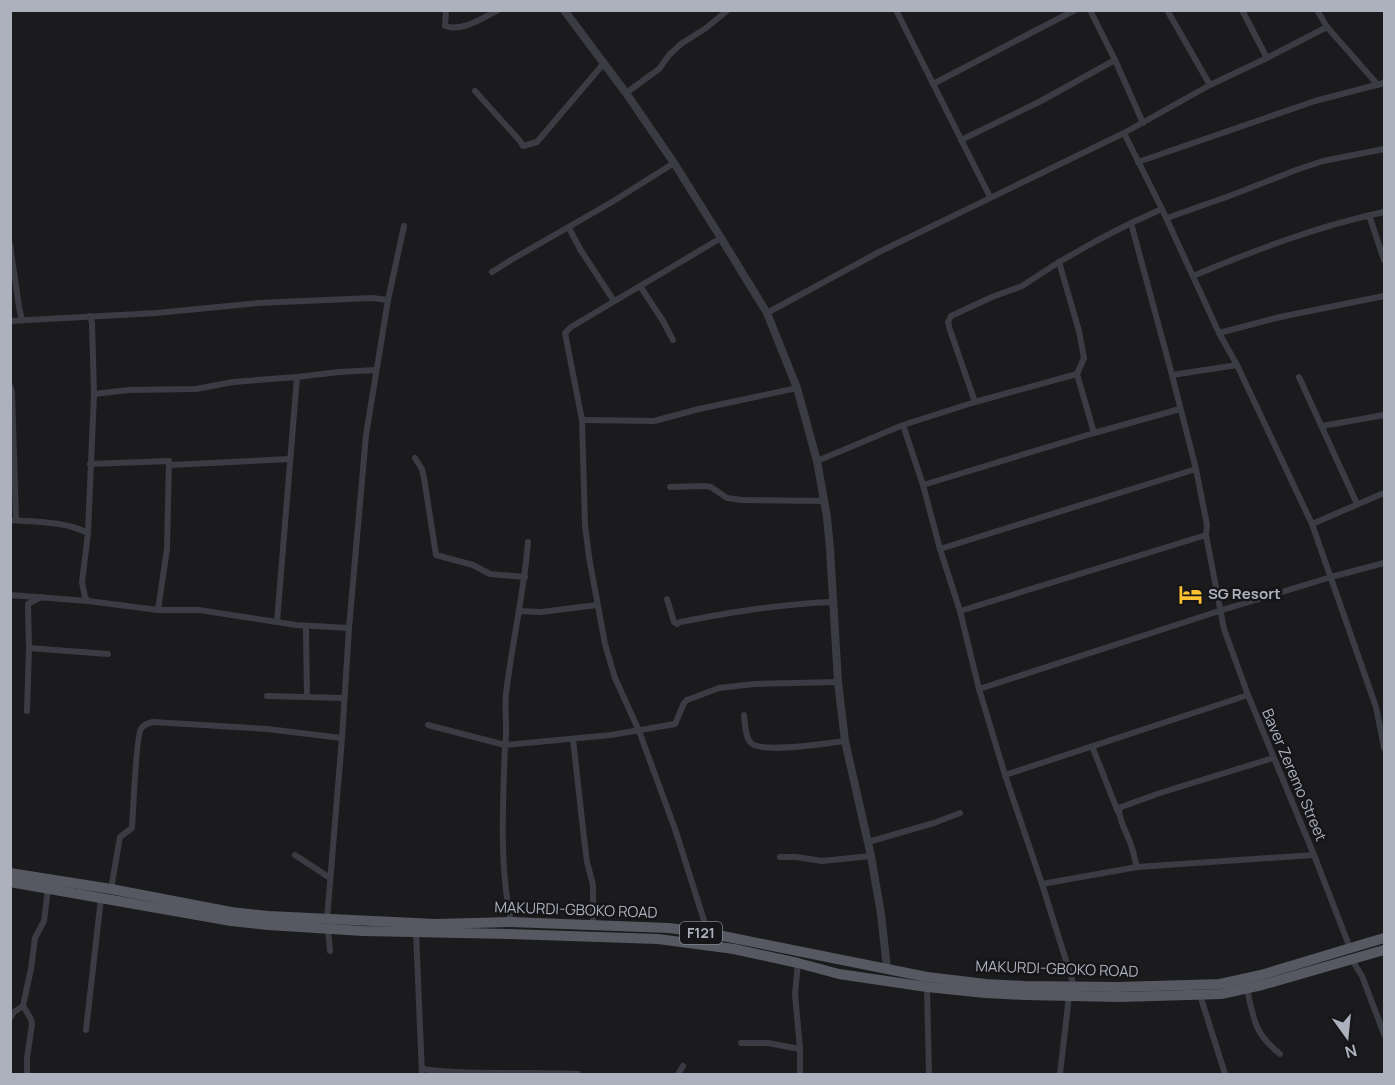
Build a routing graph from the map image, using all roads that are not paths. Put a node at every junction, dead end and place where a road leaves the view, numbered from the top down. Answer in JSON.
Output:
{"nodes":[{"id":1,"x":446,"y":10,"type":"edge"},
{"id":2,"x":498,"y":10,"type":"edge"},
{"id":3,"x":564,"y":10,"type":"edge"},
{"id":4,"x":728,"y":10,"type":"edge"},
{"id":5,"x":1075,"y":10,"type":"edge"},
{"id":6,"x":1090,"y":10,"type":"edge"},
{"id":7,"x":1167,"y":10,"type":"edge"},
{"id":8,"x":1242,"y":10,"type":"edge"},
{"id":9,"x":1317,"y":10,"type":"edge"},
{"id":10,"x":896,"y":11,"type":"edge"},
{"id":11,"x":1327,"y":27,"type":"junction"},
{"id":12,"x":1267,"y":58,"type":"junction"},
{"id":13,"x":1115,"y":60,"type":"junction"},
{"id":14,"x":604,"y":63,"type":"junction"},
{"id":15,"x":933,"y":84,"type":"junction"},
{"id":16,"x":1382,"y":84,"type":"edge"},
{"id":17,"x":1210,"y":85,"type":"junction"},
{"id":18,"x":475,"y":92,"type":"dead end"},
{"id":19,"x":626,"y":93,"type":"junction"},
{"id":20,"x":1143,"y":123,"type":"junction"},
{"id":21,"x":1124,"y":133,"type":"junction"},
{"id":22,"x":961,"y":140,"type":"junction"},
{"id":23,"x":1384,"y":149,"type":"edge"},
{"id":24,"x":1138,"y":162,"type":"junction"},
{"id":25,"x":674,"y":163,"type":"junction"},
{"id":26,"x":990,"y":197,"type":"junction"},
{"id":27,"x":1162,"y":209,"type":"junction"},
{"id":28,"x":1384,"y":212,"type":"edge"},
{"id":29,"x":1369,"y":215,"type":"junction"},
{"id":30,"x":1167,"y":218,"type":"junction"},
{"id":31,"x":1131,"y":223,"type":"junction"},
{"id":32,"x":404,"y":226,"type":"dead end"},
{"id":33,"x":569,"y":228,"type":"junction"},
{"id":34,"x":721,"y":238,"type":"junction"},
{"id":35,"x":10,"y":244,"type":"edge"},
{"id":36,"x":1384,"y":260,"type":"edge"},
{"id":37,"x":1059,"y":262,"type":"junction"},
{"id":38,"x":492,"y":272,"type":"dead end"},
{"id":39,"x":1192,"y":276,"type":"junction"},
{"id":40,"x":640,"y":286,"type":"junction"},
{"id":41,"x":1384,"y":296,"type":"edge"},
{"id":42,"x":388,"y":300,"type":"junction"},
{"id":43,"x":614,"y":301,"type":"junction"},
{"id":44,"x":767,"y":313,"type":"junction"},
{"id":45,"x":90,"y":316,"type":"junction"},
{"id":46,"x":22,"y":320,"type":"junction"},
{"id":47,"x":10,"y":321,"type":"edge"},
{"id":48,"x":1219,"y":333,"type":"junction"},
{"id":49,"x":673,"y":340,"type":"dead end"},
{"id":50,"x":1236,"y":366,"type":"junction"},
{"id":51,"x":376,"y":370,"type":"junction"},
{"id":52,"x":1077,"y":374,"type":"junction"},
{"id":53,"x":1172,"y":375,"type":"junction"},
{"id":54,"x":297,"y":377,"type":"junction"},
{"id":55,"x":1299,"y":377,"type":"dead end"},
{"id":56,"x":797,"y":388,"type":"junction"},
{"id":57,"x":11,"y":390,"type":"edge"},
{"id":58,"x":94,"y":394,"type":"junction"},
{"id":59,"x":975,"y":402,"type":"junction"},
{"id":60,"x":1180,"y":409,"type":"junction"},
{"id":61,"x":1384,"y":415,"type":"edge"},
{"id":62,"x":582,"y":420,"type":"junction"},
{"id":63,"x":903,"y":425,"type":"junction"},
{"id":64,"x":1322,"y":426,"type":"junction"},
{"id":65,"x":1094,"y":433,"type":"junction"},
{"id":66,"x":415,"y":458,"type":"dead end"},
{"id":67,"x":290,"y":459,"type":"junction"},
{"id":68,"x":817,"y":461,"type":"junction"},
{"id":69,"x":90,"y":464,"type":"junction"},
{"id":70,"x":169,"y":465,"type":"junction"},
{"id":71,"x":1196,"y":469,"type":"junction"},
{"id":72,"x":923,"y":485,"type":"junction"},
{"id":73,"x":670,"y":488,"type":"dead end"},
{"id":74,"x":1384,"y":493,"type":"edge"},
{"id":75,"x":824,"y":501,"type":"junction"},
{"id":76,"x":1357,"y":504,"type":"junction"},
{"id":77,"x":13,"y":520,"type":"edge"},
{"id":78,"x":1312,"y":524,"type":"junction"},
{"id":79,"x":88,"y":533,"type":"junction"},
{"id":80,"x":1206,"y":535,"type":"junction"},
{"id":81,"x":528,"y":542,"type":"dead end"},
{"id":82,"x":940,"y":549,"type":"junction"},
{"id":83,"x":1384,"y":563,"type":"edge"},
{"id":84,"x":525,"y":577,"type":"junction"},
{"id":85,"x":1331,"y":577,"type":"junction"},
{"id":86,"x":10,"y":595,"type":"edge"},
{"id":87,"x":19,"y":595,"type":"junction"},
{"id":88,"x":41,"y":597,"type":"junction"},
{"id":89,"x":667,"y":599,"type":"dead end"},
{"id":90,"x":88,"y":601,"type":"junction"},
{"id":91,"x":833,"y":602,"type":"junction"},
{"id":92,"x":28,"y":604,"type":"junction"},
{"id":93,"x":597,"y":605,"type":"junction"},
{"id":94,"x":158,"y":610,"type":"junction"},
{"id":95,"x":1219,"y":610,"type":"junction"},
{"id":96,"x":519,"y":611,"type":"junction"},
{"id":97,"x":960,"y":611,"type":"junction"},
{"id":98,"x":277,"y":622,"type":"junction"},
{"id":99,"x":349,"y":628,"type":"junction"},
{"id":100,"x":306,"y":630,"type":"dead end"},
{"id":101,"x":29,"y":648,"type":"junction"},
{"id":102,"x":108,"y":654,"type":"dead end"},
{"id":103,"x":838,"y":682,"type":"junction"},
{"id":104,"x":979,"y":689,"type":"junction"},
{"id":105,"x":1248,"y":695,"type":"junction"},
{"id":106,"x":267,"y":696,"type":"dead end"},
{"id":107,"x":307,"y":697,"type":"junction"},
{"id":108,"x":344,"y":698,"type":"junction"},
{"id":109,"x":1384,"y":704,"type":"edge"},
{"id":110,"x":1376,"y":707,"type":"junction"},
{"id":111,"x":27,"y":711,"type":"dead end"},
{"id":112,"x":744,"y":716,"type":"dead end"},
{"id":113,"x":428,"y":725,"type":"dead end"},
{"id":114,"x":639,"y":731,"type":"junction"},
{"id":115,"x":342,"y":738,"type":"junction"},
{"id":116,"x":573,"y":739,"type":"junction"},
{"id":117,"x":845,"y":741,"type":"junction"},
{"id":118,"x":505,"y":745,"type":"junction"},
{"id":119,"x":1092,"y":746,"type":"junction"},
{"id":120,"x":1384,"y":748,"type":"edge"},
{"id":121,"x":1273,"y":758,"type":"junction"},
{"id":122,"x":1005,"y":775,"type":"junction"},
{"id":123,"x":960,"y":813,"type":"dead end"},
{"id":124,"x":1119,"y":813,"type":"junction"},
{"id":125,"x":868,"y":842,"type":"junction"},
{"id":126,"x":295,"y":855,"type":"dead end"},
{"id":127,"x":1314,"y":855,"type":"junction"},
{"id":128,"x":871,"y":856,"type":"junction"},
{"id":129,"x":780,"y":857,"type":"dead end"},
{"id":130,"x":1137,"y":867,"type":"junction"},
{"id":131,"x":10,"y":873,"type":"edge"},
{"id":132,"x":330,"y":878,"type":"junction"},
{"id":133,"x":10,"y":882,"type":"edge"},
{"id":134,"x":1042,"y":884,"type":"junction"},
{"id":135,"x":48,"y":889,"type":"junction"},
{"id":136,"x":105,"y":892,"type":"junction"},
{"id":137,"x":511,"y":922,"type":"junction"},
{"id":138,"x":327,"y":924,"type":"junction"},
{"id":139,"x":593,"y":926,"type":"junction"},
{"id":140,"x":416,"y":932,"type":"junction"},
{"id":141,"x":708,"y":933,"type":"junction"},
{"id":142,"x":1384,"y":938,"type":"edge"},
{"id":143,"x":1384,"y":950,"type":"edge"},
{"id":144,"x":330,"y":951,"type":"dead end"},
{"id":145,"x":1351,"y":954,"type":"junction"},
{"id":146,"x":798,"y":963,"type":"junction"},
{"id":147,"x":887,"y":968,"type":"junction"},
{"id":148,"x":1243,"y":986,"type":"junction"},
{"id":149,"x":927,"y":987,"type":"junction"},
{"id":150,"x":1072,"y":991,"type":"junction"},
{"id":151,"x":1200,"y":995,"type":"junction"},
{"id":152,"x":23,"y":1006,"type":"junction"},
{"id":153,"x":10,"y":1018,"type":"edge"},
{"id":154,"x":86,"y":1030,"type":"dead end"},
{"id":155,"x":1384,"y":1034,"type":"edge"},
{"id":156,"x":741,"y":1043,"type":"dead end"},
{"id":157,"x":800,"y":1049,"type":"junction"},
{"id":158,"x":1280,"y":1054,"type":"dead end"},
{"id":159,"x":683,"y":1066,"type":"dead end"},
{"id":160,"x":422,"y":1072,"type":"edge"},
{"id":161,"x":27,"y":1074,"type":"edge"},
{"id":162,"x":578,"y":1074,"type":"edge"},
{"id":163,"x":678,"y":1074,"type":"edge"},
{"id":164,"x":800,"y":1074,"type":"edge"},
{"id":165,"x":929,"y":1074,"type":"edge"},
{"id":166,"x":1060,"y":1074,"type":"edge"},
{"id":167,"x":1224,"y":1074,"type":"edge"}],
"edges":[{"from":1,"to":2,"type":"street"},
{"from":3,"to":14,"type":"street"},
{"from":4,"to":19,"type":"street"},
{"from":5,"to":15,"type":"street"},
{"from":6,"to":13,"type":"street"},
{"from":7,"to":17,"type":"street"},
{"from":8,"to":12,"type":"street"},
{"from":9,"to":11,"type":"street"},
{"from":10,"to":15,"type":"street"},
{"from":11,"to":12,"type":"street"},
{"from":11,"to":16,"type":"street"},
{"from":12,"to":17,"type":"street"},
{"from":13,"to":20,"type":"street"},
{"from":13,"to":22,"type":"street"},
{"from":14,"to":18,"type":"street"},
{"from":14,"to":19,"type":"street"},
{"from":15,"to":22,"type":"street"},
{"from":16,"to":24,"type":"street"},
{"from":17,"to":20,"type":"street"},
{"from":19,"to":25,"type":"street"},
{"from":20,"to":21,"type":"street"},
{"from":21,"to":24,"type":"street"},
{"from":21,"to":26,"type":"street"},
{"from":22,"to":26,"type":"street"},
{"from":23,"to":30,"type":"street"},
{"from":24,"to":27,"type":"street"},
{"from":25,"to":33,"type":"street"},
{"from":25,"to":34,"type":"street"},
{"from":26,"to":44,"type":"street"},
{"from":27,"to":30,"type":"street"},
{"from":27,"to":31,"type":"street"},
{"from":28,"to":29,"type":"street"},
{"from":29,"to":36,"type":"street"},
{"from":29,"to":39,"type":"street"},
{"from":30,"to":39,"type":"street"},
{"from":31,"to":37,"type":"street"},
{"from":31,"to":53,"type":"street","name":"Baver Zeremo Street"},
{"from":32,"to":42,"type":"street"},
{"from":33,"to":38,"type":"street"},
{"from":33,"to":43,"type":"street"},
{"from":34,"to":40,"type":"street"},
{"from":34,"to":44,"type":"street"},
{"from":35,"to":46,"type":"street"},
{"from":37,"to":52,"type":"street"},
{"from":37,"to":59,"type":"street"},
{"from":39,"to":48,"type":"street"},
{"from":40,"to":43,"type":"street"},
{"from":40,"to":49,"type":"street"},
{"from":41,"to":48,"type":"street"},
{"from":42,"to":45,"type":"street"},
{"from":42,"to":51,"type":"street"},
{"from":43,"to":62,"type":"street"},
{"from":44,"to":56,"type":"street"},
{"from":45,"to":46,"type":"street"},
{"from":45,"to":58,"type":"street"},
{"from":46,"to":47,"type":"street"},
{"from":48,"to":50,"type":"street"},
{"from":50,"to":53,"type":"street"},
{"from":50,"to":78,"type":"street"},
{"from":51,"to":54,"type":"street"},
{"from":51,"to":99,"type":"street"},
{"from":52,"to":59,"type":"street"},
{"from":52,"to":65,"type":"street"},
{"from":53,"to":60,"type":"street","name":"Baver Zeremo Street"},
{"from":54,"to":58,"type":"street"},
{"from":54,"to":67,"type":"street"},
{"from":55,"to":64,"type":"street"},
{"from":56,"to":62,"type":"street"},
{"from":56,"to":68,"type":"street"},
{"from":57,"to":77,"type":"street"},
{"from":58,"to":69,"type":"street"},
{"from":59,"to":63,"type":"street"},
{"from":60,"to":65,"type":"street"},
{"from":60,"to":71,"type":"street","name":"Baver Zeremo Street"},
{"from":61,"to":64,"type":"street"},
{"from":62,"to":93,"type":"street"},
{"from":63,"to":68,"type":"street"},
{"from":63,"to":72,"type":"street"},
{"from":64,"to":76,"type":"street"},
{"from":65,"to":72,"type":"street"},
{"from":66,"to":84,"type":"street"},
{"from":67,"to":70,"type":"street"},
{"from":67,"to":98,"type":"street"},
{"from":68,"to":75,"type":"street"},
{"from":69,"to":70,"type":"street"},
{"from":69,"to":79,"type":"street"},
{"from":70,"to":94,"type":"street"},
{"from":71,"to":80,"type":"street","name":"Baver Zeremo Street"},
{"from":71,"to":82,"type":"street"},
{"from":72,"to":82,"type":"street"},
{"from":73,"to":75,"type":"street"},
{"from":74,"to":76,"type":"street"},
{"from":75,"to":91,"type":"street"},
{"from":76,"to":78,"type":"street"},
{"from":77,"to":79,"type":"street"},
{"from":78,"to":85,"type":"street"},
{"from":79,"to":90,"type":"street"},
{"from":80,"to":95,"type":"street","name":"Baver Zeremo Street"},
{"from":80,"to":97,"type":"street"},
{"from":81,"to":84,"type":"street"},
{"from":82,"to":97,"type":"street"},
{"from":83,"to":85,"type":"street"},
{"from":84,"to":96,"type":"street"},
{"from":85,"to":95,"type":"street"},
{"from":85,"to":110,"type":"street"},
{"from":86,"to":87,"type":"street"},
{"from":87,"to":88,"type":"street"},
{"from":87,"to":92,"type":"street"},
{"from":88,"to":90,"type":"street"},
{"from":88,"to":92,"type":"street"},
{"from":89,"to":91,"type":"street"},
{"from":90,"to":94,"type":"street"},
{"from":91,"to":103,"type":"street"},
{"from":92,"to":101,"type":"street"},
{"from":93,"to":96,"type":"street"},
{"from":93,"to":114,"type":"street"},
{"from":94,"to":98,"type":"street"},
{"from":95,"to":104,"type":"street"},
{"from":95,"to":105,"type":"street","name":"Baver Zeremo Street"},
{"from":96,"to":118,"type":"street"},
{"from":97,"to":104,"type":"street"},
{"from":98,"to":99,"type":"street"},
{"from":99,"to":108,"type":"street"},
{"from":100,"to":107,"type":"street"},
{"from":101,"to":102,"type":"street"},
{"from":101,"to":111,"type":"street"},
{"from":103,"to":114,"type":"street"},
{"from":103,"to":117,"type":"street"},
{"from":104,"to":122,"type":"street"},
{"from":105,"to":119,"type":"street"},
{"from":105,"to":121,"type":"street","name":"Baver Zeremo Street"},
{"from":106,"to":107,"type":"street"},
{"from":107,"to":108,"type":"street"},
{"from":108,"to":115,"type":"street"},
{"from":109,"to":110,"type":"street"},
{"from":110,"to":120,"type":"street"},
{"from":112,"to":117,"type":"street"},
{"from":113,"to":118,"type":"street"},
{"from":114,"to":116,"type":"street"},
{"from":114,"to":141,"type":"street"},
{"from":115,"to":132,"type":"street"},
{"from":115,"to":136,"type":"street"},
{"from":116,"to":118,"type":"street"},
{"from":116,"to":139,"type":"street"},
{"from":117,"to":125,"type":"street"},
{"from":118,"to":137,"type":"street"},
{"from":119,"to":122,"type":"street"},
{"from":119,"to":124,"type":"street"},
{"from":121,"to":124,"type":"street"},
{"from":121,"to":127,"type":"street","name":"Baver Zeremo Street"},
{"from":122,"to":134,"type":"street"},
{"from":123,"to":125,"type":"street"},
{"from":124,"to":130,"type":"street"},
{"from":125,"to":128,"type":"street"},
{"from":126,"to":132,"type":"street"},
{"from":127,"to":130,"type":"street"},
{"from":127,"to":145,"type":"street","name":"Baver Zeremo Street"},
{"from":128,"to":129,"type":"street"},
{"from":128,"to":147,"type":"street"},
{"from":130,"to":134,"type":"street"},
{"from":131,"to":136,"type":"main road","number":"F121"},
{"from":132,"to":138,"type":"street"},
{"from":133,"to":135,"type":"main road","number":"F121"},
{"from":134,"to":150,"type":"street"},
{"from":135,"to":136,"type":"main road","number":"F121"},
{"from":135,"to":152,"type":"street"},
{"from":136,"to":138,"type":"main road","number":"F121"},
{"from":136,"to":154,"type":"street"},
{"from":137,"to":138,"type":"main road","name":"MAKURDI-GBOKO ROAD","number":"F121"},
{"from":137,"to":139,"type":"main road","name":"MAKURDI-GBOKO ROAD","number":"F121"},
{"from":138,"to":140,"type":"main road","number":"F121"},
{"from":138,"to":144,"type":"street"},
{"from":139,"to":141,"type":"main road","name":"MAKURDI-GBOKO ROAD","number":"F121"},
{"from":140,"to":146,"type":"main road","number":"F121"},
{"from":140,"to":160,"type":"street"},
{"from":141,"to":147,"type":"main road","name":"MAKURDI-GBOKO ROAD","number":"F121"},
{"from":142,"to":145,"type":"main road","number":"F121"},
{"from":143,"to":145,"type":"main road","number":"F121"},
{"from":145,"to":148,"type":"main road","number":"F121"},
{"from":145,"to":155,"type":"street","name":"Baver Zeremo Street"},
{"from":146,"to":149,"type":"main road","number":"F121"},
{"from":146,"to":157,"type":"street"},
{"from":147,"to":150,"type":"main road","name":"MAKURDI-GBOKO ROAD","number":"F121"},
{"from":148,"to":150,"type":"main road","name":"MAKURDI-GBOKO ROAD","number":"F121"},
{"from":148,"to":151,"type":"main road","number":"F121"},
{"from":148,"to":158,"type":"street"},
{"from":149,"to":150,"type":"main road","number":"F121"},
{"from":149,"to":165,"type":"street"},
{"from":150,"to":151,"type":"main road","number":"F121"},
{"from":150,"to":166,"type":"street"},
{"from":151,"to":167,"type":"street"},
{"from":152,"to":153,"type":"street"},
{"from":152,"to":161,"type":"street"},
{"from":156,"to":157,"type":"street"},
{"from":157,"to":164,"type":"street"},
{"from":159,"to":163,"type":"street"},
{"from":160,"to":162,"type":"street"}]}
